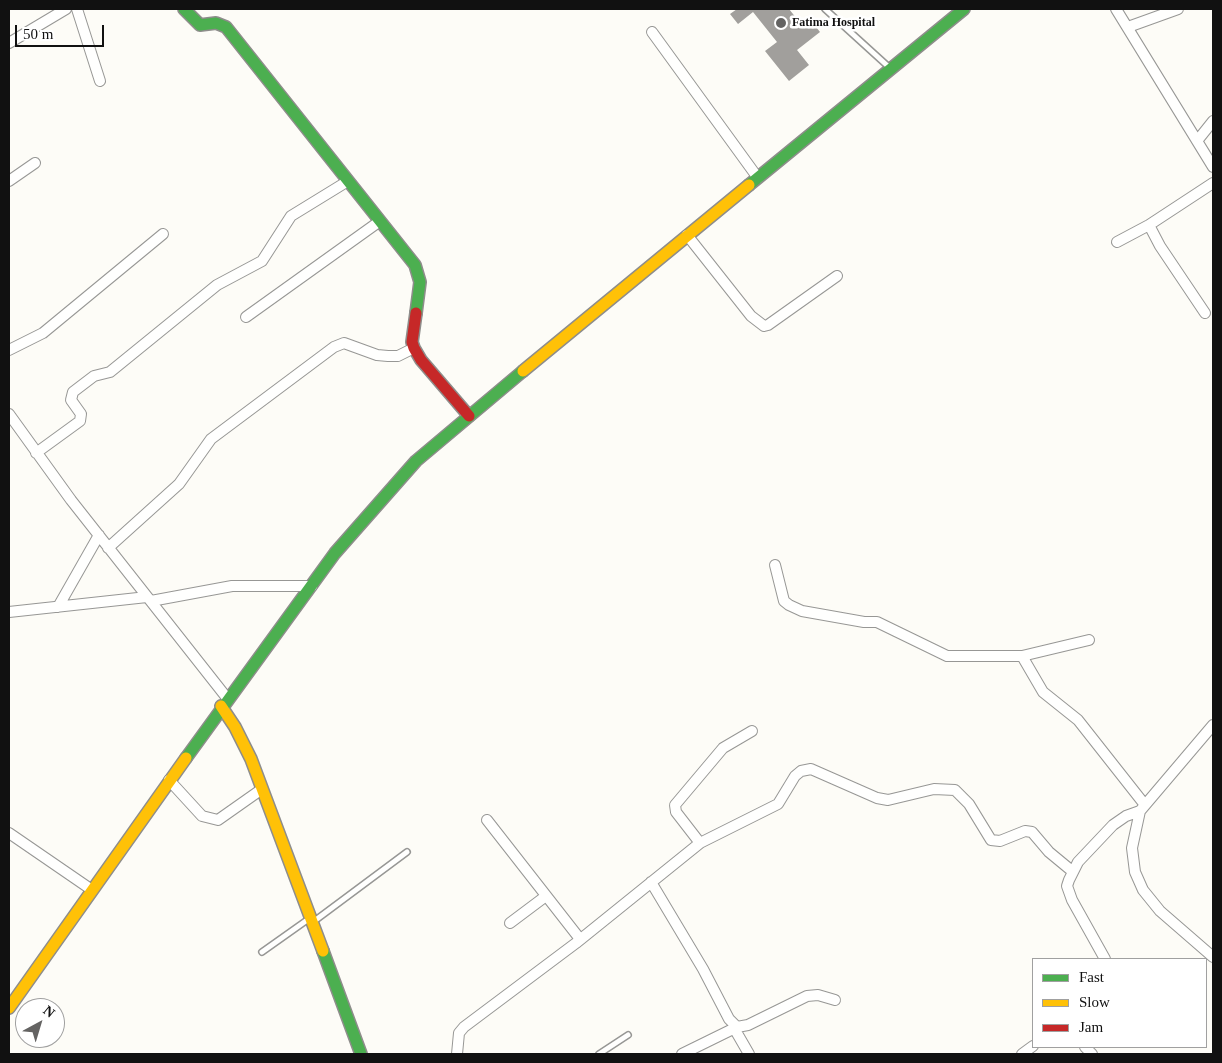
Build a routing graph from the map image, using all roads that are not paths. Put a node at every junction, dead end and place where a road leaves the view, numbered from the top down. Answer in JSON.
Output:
{"nodes":[{"id":1,"x":66,"y":9,"type":"edge"},
{"id":2,"x":77,"y":9,"type":"edge"},
{"id":3,"x":184,"y":9,"type":"edge"},
{"id":4,"x":825,"y":9,"type":"edge"},
{"id":5,"x":964,"y":9,"type":"edge"},
{"id":6,"x":1116,"y":9,"type":"edge"},
{"id":7,"x":1178,"y":9,"type":"edge"},
{"id":8,"x":1128,"y":27,"type":"junction"},
{"id":9,"x":652,"y":32,"type":"dead end"},
{"id":10,"x":9,"y":42,"type":"edge"},
{"id":11,"x":892,"y":70,"type":"junction"},
{"id":12,"x":100,"y":81,"type":"dead end"},
{"id":13,"x":1213,"y":121,"type":"edge"},
{"id":14,"x":1197,"y":141,"type":"junction"},
{"id":15,"x":35,"y":163,"type":"dead end"},
{"id":16,"x":1213,"y":167,"type":"edge"},
{"id":17,"x":758,"y":178,"type":"junction"},
{"id":18,"x":348,"y":181,"type":"junction"},
{"id":19,"x":9,"y":182,"type":"edge"},
{"id":20,"x":1213,"y":183,"type":"edge"},
{"id":21,"x":380,"y":220,"type":"junction"},
{"id":22,"x":1149,"y":225,"type":"junction"},
{"id":23,"x":163,"y":234,"type":"dead end"},
{"id":24,"x":687,"y":235,"type":"junction"},
{"id":25,"x":1117,"y":242,"type":"dead end"},
{"id":26,"x":837,"y":276,"type":"dead end"},
{"id":27,"x":1205,"y":313,"type":"dead end"},
{"id":28,"x":246,"y":317,"type":"dead end"},
{"id":29,"x":414,"y":348,"type":"junction"},
{"id":30,"x":9,"y":350,"type":"edge"},
{"id":31,"x":9,"y":414,"type":"edge"},
{"id":32,"x":469,"y":416,"type":"junction"},
{"id":33,"x":36,"y":453,"type":"junction"},
{"id":34,"x":98,"y":535,"type":"junction"},
{"id":35,"x":108,"y":548,"type":"junction"},
{"id":36,"x":774,"y":565,"type":"dead end"},
{"id":37,"x":312,"y":586,"type":"junction"},
{"id":38,"x":149,"y":599,"type":"junction"},
{"id":39,"x":58,"y":606,"type":"junction"},
{"id":40,"x":9,"y":612,"type":"edge"},
{"id":41,"x":1089,"y":640,"type":"dead end"},
{"id":42,"x":1022,"y":656,"type":"junction"},
{"id":43,"x":224,"y":702,"type":"junction"},
{"id":44,"x":1213,"y":725,"type":"edge"},
{"id":45,"x":752,"y":731,"type":"dead end"},
{"id":46,"x":169,"y":780,"type":"junction"},
{"id":47,"x":262,"y":789,"type":"junction"},
{"id":48,"x":1142,"y":808,"type":"junction"},
{"id":49,"x":487,"y":820,"type":"dead end"},
{"id":50,"x":9,"y":833,"type":"edge"},
{"id":51,"x":700,"y":843,"type":"junction"},
{"id":52,"x":407,"y":852,"type":"dead end"},
{"id":53,"x":1072,"y":870,"type":"junction"},
{"id":54,"x":651,"y":882,"type":"junction"},
{"id":55,"x":92,"y":890,"type":"junction"},
{"id":56,"x":546,"y":896,"type":"junction"},
{"id":57,"x":312,"y":920,"type":"junction"},
{"id":58,"x":510,"y":923,"type":"dead end"},
{"id":59,"x":580,"y":939,"type":"junction"},
{"id":60,"x":262,"y":952,"type":"dead end"},
{"id":61,"x":1213,"y":957,"type":"edge"},
{"id":62,"x":1104,"y":958,"type":"edge"},
{"id":63,"x":835,"y":1000,"type":"dead end"},
{"id":64,"x":9,"y":1008,"type":"edge"},
{"id":65,"x":735,"y":1027,"type":"junction"},
{"id":66,"x":628,"y":1035,"type":"dead end"},
{"id":67,"x":361,"y":1054,"type":"edge"},
{"id":68,"x":457,"y":1054,"type":"edge"},
{"id":69,"x":600,"y":1054,"type":"edge"},
{"id":70,"x":682,"y":1054,"type":"edge"},
{"id":71,"x":749,"y":1054,"type":"edge"}],
"edges":[{"from":1,"to":10,"type":"street"},
{"from":2,"to":12,"type":"street"},
{"from":3,"to":18,"type":"main road"},
{"from":4,"to":11,"type":"lane"},
{"from":5,"to":11,"type":"main road"},
{"from":6,"to":8,"type":"street"},
{"from":7,"to":8,"type":"street"},
{"from":8,"to":14,"type":"street"},
{"from":9,"to":17,"type":"street"},
{"from":11,"to":17,"type":"main road"},
{"from":13,"to":14,"type":"street"},
{"from":14,"to":16,"type":"street"},
{"from":15,"to":19,"type":"street"},
{"from":17,"to":24,"type":"main road"},
{"from":18,"to":21,"type":"main road"},
{"from":18,"to":33,"type":"street"},
{"from":20,"to":22,"type":"street"},
{"from":21,"to":28,"type":"street"},
{"from":21,"to":29,"type":"main road"},
{"from":22,"to":25,"type":"street"},
{"from":22,"to":27,"type":"street"},
{"from":23,"to":30,"type":"street"},
{"from":24,"to":26,"type":"street"},
{"from":24,"to":32,"type":"main road"},
{"from":29,"to":32,"type":"main road"},
{"from":29,"to":35,"type":"street"},
{"from":31,"to":33,"type":"street"},
{"from":32,"to":37,"type":"main road"},
{"from":33,"to":34,"type":"street"},
{"from":34,"to":35,"type":"street"},
{"from":34,"to":39,"type":"street"},
{"from":35,"to":38,"type":"street"},
{"from":36,"to":42,"type":"street"},
{"from":37,"to":38,"type":"street"},
{"from":37,"to":43,"type":"main road"},
{"from":38,"to":39,"type":"street"},
{"from":38,"to":43,"type":"street"},
{"from":39,"to":40,"type":"street"},
{"from":41,"to":42,"type":"street"},
{"from":42,"to":48,"type":"street"},
{"from":43,"to":46,"type":"main road"},
{"from":43,"to":47,"type":"main road"},
{"from":44,"to":48,"type":"street"},
{"from":45,"to":51,"type":"street"},
{"from":46,"to":47,"type":"street"},
{"from":46,"to":55,"type":"main road"},
{"from":47,"to":57,"type":"main road"},
{"from":48,"to":53,"type":"street"},
{"from":48,"to":61,"type":"street"},
{"from":49,"to":56,"type":"street"},
{"from":50,"to":55,"type":"street"},
{"from":51,"to":53,"type":"street"},
{"from":51,"to":54,"type":"street"},
{"from":52,"to":57,"type":"lane"},
{"from":53,"to":62,"type":"street"},
{"from":54,"to":59,"type":"street"},
{"from":54,"to":65,"type":"street"},
{"from":55,"to":64,"type":"main road"},
{"from":56,"to":58,"type":"street"},
{"from":56,"to":59,"type":"street"},
{"from":57,"to":60,"type":"lane"},
{"from":57,"to":67,"type":"main road"},
{"from":59,"to":68,"type":"street"},
{"from":63,"to":65,"type":"street"},
{"from":65,"to":70,"type":"street"},
{"from":65,"to":71,"type":"street"},
{"from":66,"to":69,"type":"lane"}]}
